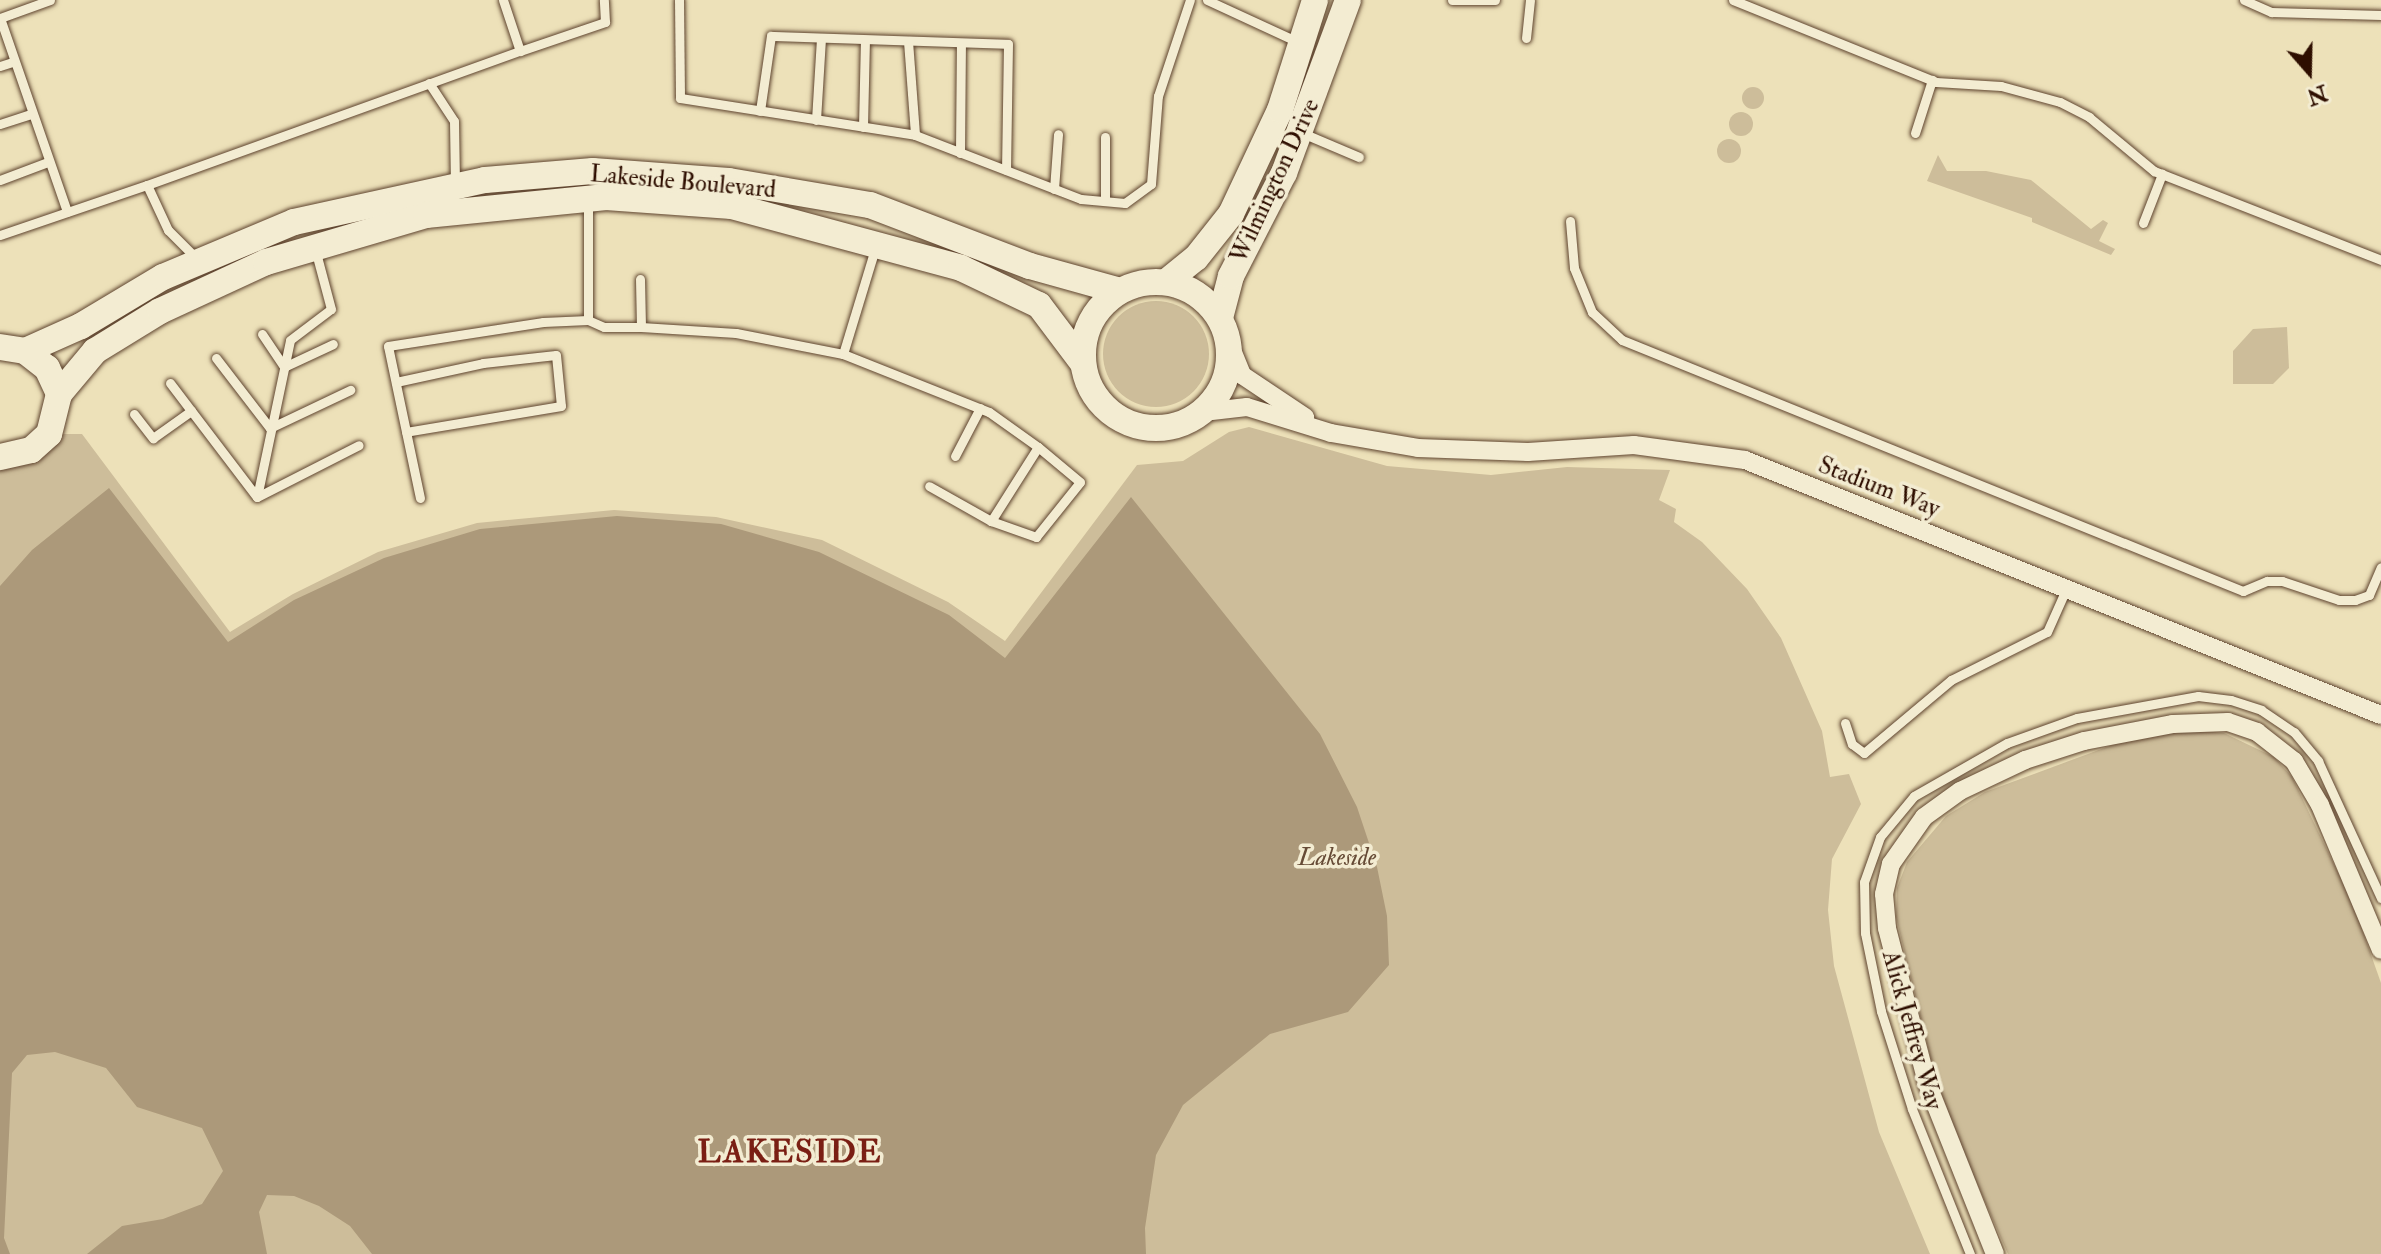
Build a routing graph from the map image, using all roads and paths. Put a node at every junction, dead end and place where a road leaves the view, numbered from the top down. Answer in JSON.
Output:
{"nodes":[{"id":1,"x":50,"y":0,"type":"edge"},
{"id":2,"x":504,"y":0,"type":"edge"},
{"id":3,"x":604,"y":0,"type":"edge"},
{"id":4,"x":679,"y":0,"type":"edge"},
{"id":5,"x":1190,"y":0,"type":"edge"},
{"id":6,"x":1207,"y":0,"type":"edge"},
{"id":7,"x":1315,"y":0,"type":"edge"},
{"id":8,"x":1452,"y":0,"type":"edge"},
{"id":9,"x":1495,"y":0,"type":"edge"},
{"id":10,"x":1530,"y":0,"type":"edge"},
{"id":11,"x":1733,"y":0,"type":"edge"},
{"id":12,"x":2244,"y":0,"type":"edge"},
{"id":13,"x":1351,"y":2,"type":"edge"},
{"id":14,"x":2381,"y":15,"type":"edge"},
{"id":15,"x":821,"y":38,"type":"junction"},
{"id":16,"x":1526,"y":38,"type":"dead end"},
{"id":17,"x":865,"y":40,"type":"junction"},
{"id":18,"x":908,"y":41,"type":"junction"},
{"id":19,"x":961,"y":43,"type":"junction"},
{"id":20,"x":1303,"y":44,"type":"junction"},
{"id":21,"x":520,"y":51,"type":"junction"},
{"id":22,"x":12,"y":62,"type":"junction"},
{"id":23,"x":0,"y":66,"type":"edge"},
{"id":24,"x":1932,"y":80,"type":"junction"},
{"id":25,"x":429,"y":83,"type":"junction"},
{"id":26,"x":760,"y":111,"type":"junction"},
{"id":27,"x":30,"y":114,"type":"junction"},
{"id":28,"x":816,"y":120,"type":"junction"},
{"id":29,"x":0,"y":124,"type":"edge"},
{"id":30,"x":863,"y":127,"type":"junction"},
{"id":31,"x":1300,"y":132,"type":"junction"},
{"id":32,"x":1915,"y":133,"type":"dead end"},
{"id":33,"x":1058,"y":134,"type":"dead end"},
{"id":34,"x":915,"y":135,"type":"junction"},
{"id":35,"x":1105,"y":137,"type":"dead end"},
{"id":36,"x":960,"y":153,"type":"junction"},
{"id":37,"x":1359,"y":157,"type":"dead end"},
{"id":38,"x":48,"y":162,"type":"junction"},
{"id":39,"x":1006,"y":170,"type":"junction"},
{"id":40,"x":2162,"y":174,"type":"junction"},
{"id":41,"x":0,"y":180,"type":"edge"},
{"id":42,"x":147,"y":185,"type":"junction"},
{"id":43,"x":455,"y":186,"type":"junction"},
{"id":44,"x":1054,"y":189,"type":"junction"},
{"id":45,"x":588,"y":199,"type":"junction"},
{"id":46,"x":1105,"y":201,"type":"junction"},
{"id":47,"x":67,"y":212,"type":"junction"},
{"id":48,"x":1570,"y":221,"type":"dead end"},
{"id":49,"x":2143,"y":223,"type":"dead end"},
{"id":50,"x":0,"y":235,"type":"edge"},
{"id":51,"x":878,"y":242,"type":"junction"},
{"id":52,"x":314,"y":246,"type":"junction"},
{"id":53,"x":2381,"y":260,"type":"edge"},
{"id":54,"x":200,"y":261,"type":"junction"},
{"id":55,"x":640,"y":279,"type":"dead end"},
{"id":56,"x":1166,"y":282,"type":"junction"},
{"id":57,"x":1120,"y":291,"type":"junction"},
{"id":58,"x":588,"y":320,"type":"junction"},
{"id":59,"x":641,"y":327,"type":"junction"},
{"id":60,"x":1224,"y":329,"type":"junction"},
{"id":61,"x":262,"y":334,"type":"dead end"},
{"id":62,"x":333,"y":344,"type":"dead end"},
{"id":63,"x":12,"y":349,"type":"edge"},
{"id":64,"x":843,"y":354,"type":"junction"},
{"id":65,"x":216,"y":358,"type":"dead end"},
{"id":66,"x":1082,"y":362,"type":"junction"},
{"id":67,"x":284,"y":367,"type":"junction"},
{"id":68,"x":396,"y":382,"type":"junction"},
{"id":69,"x":170,"y":383,"type":"dead end"},
{"id":70,"x":350,"y":390,"type":"dead end"},
{"id":71,"x":59,"y":394,"type":"junction"},
{"id":72,"x":980,"y":408,"type":"junction"},
{"id":73,"x":191,"y":411,"type":"junction"},
{"id":74,"x":1203,"y":412,"type":"junction"},
{"id":75,"x":134,"y":414,"type":"dead end"},
{"id":76,"x":270,"y":428,"type":"junction"},
{"id":77,"x":406,"y":432,"type":"junction"},
{"id":78,"x":1331,"y":433,"type":"junction"},
{"id":79,"x":359,"y":445,"type":"dead end"},
{"id":80,"x":1038,"y":447,"type":"junction"},
{"id":81,"x":955,"y":456,"type":"dead end"},
{"id":82,"x":0,"y":457,"type":"edge"},
{"id":83,"x":929,"y":486,"type":"dead end"},
{"id":84,"x":257,"y":497,"type":"junction"},
{"id":85,"x":420,"y":498,"type":"dead end"},
{"id":86,"x":991,"y":521,"type":"junction"},
{"id":87,"x":2381,"y":567,"type":"edge"},
{"id":88,"x":2068,"y":587,"type":"junction"},
{"id":89,"x":2381,"y":715,"type":"edge"},
{"id":90,"x":1845,"y":723,"type":"dead end"},
{"id":91,"x":2381,"y":898,"type":"edge"},
{"id":92,"x":2381,"y":950,"type":"edge"},
{"id":93,"x":1970,"y":1254,"type":"edge"},
{"id":94,"x":1995,"y":1254,"type":"edge"}],
"edges":[{"from":1,"to":22,"type":"lane"},
{"from":2,"to":21,"type":"lane"},
{"from":3,"to":21,"type":"lane"},
{"from":4,"to":26,"type":"lane"},
{"from":5,"to":46,"type":"lane"},
{"from":6,"to":20,"type":"lane"},
{"from":7,"to":20,"type":"street","name":"Wilmington Drive"},
{"from":8,"to":9,"type":"lane"},
{"from":10,"to":16,"type":"lane"},
{"from":11,"to":24,"type":"lane"},
{"from":12,"to":14,"type":"lane"},
{"from":13,"to":31,"type":"street","name":"Wilmington Drive"},
{"from":15,"to":17,"type":"lane"},
{"from":15,"to":26,"type":"lane"},
{"from":15,"to":28,"type":"lane"},
{"from":17,"to":18,"type":"lane"},
{"from":17,"to":30,"type":"lane"},
{"from":18,"to":19,"type":"lane"},
{"from":18,"to":34,"type":"lane"},
{"from":19,"to":36,"type":"lane"},
{"from":19,"to":39,"type":"lane"},
{"from":20,"to":56,"type":"street","name":"Wilmington Drive"},
{"from":21,"to":25,"type":"lane"},
{"from":22,"to":23,"type":"lane"},
{"from":22,"to":27,"type":"lane"},
{"from":24,"to":32,"type":"lane"},
{"from":24,"to":40,"type":"lane"},
{"from":25,"to":42,"type":"lane"},
{"from":25,"to":43,"type":"lane"},
{"from":26,"to":28,"type":"lane"},
{"from":27,"to":29,"type":"lane"},
{"from":27,"to":38,"type":"lane"},
{"from":28,"to":30,"type":"lane"},
{"from":30,"to":34,"type":"lane"},
{"from":31,"to":37,"type":"lane"},
{"from":31,"to":60,"type":"street","name":"Wilmington Drive"},
{"from":33,"to":44,"type":"lane"},
{"from":34,"to":36,"type":"lane"},
{"from":35,"to":46,"type":"lane"},
{"from":36,"to":39,"type":"lane"},
{"from":38,"to":41,"type":"lane"},
{"from":38,"to":47,"type":"lane"},
{"from":39,"to":44,"type":"lane"},
{"from":40,"to":49,"type":"lane"},
{"from":40,"to":53,"type":"lane"},
{"from":42,"to":47,"type":"lane"},
{"from":42,"to":54,"type":"lane"},
{"from":43,"to":54,"type":"street","name":"Lakeside Boulevard"},
{"from":43,"to":57,"type":"street","name":"Lakeside Boulevard"},
{"from":44,"to":46,"type":"lane"},
{"from":45,"to":51,"type":"street","name":"Lakeside Boulevard"},
{"from":45,"to":52,"type":"street","name":"Lakeside Boulevard"},
{"from":45,"to":58,"type":"lane"},
{"from":47,"to":50,"type":"lane"},
{"from":48,"to":87,"type":"lane"},
{"from":51,"to":64,"type":"lane"},
{"from":51,"to":66,"type":"street","name":"Lakeside Boulevard"},
{"from":52,"to":67,"type":"lane"},
{"from":52,"to":71,"type":"street","name":"Lakeside Boulevard"},
{"from":54,"to":63,"type":"street","name":"Lakeside Boulevard"},
{"from":55,"to":59,"type":"lane"},
{"from":56,"to":57,"type":"street"},
{"from":56,"to":60,"type":"street"},
{"from":57,"to":66,"type":"street"},
{"from":58,"to":59,"type":"lane"},
{"from":58,"to":68,"type":"lane"},
{"from":59,"to":64,"type":"lane"},
{"from":60,"to":74,"type":"street"},
{"from":60,"to":78,"type":"street","name":"Stadium Way"},
{"from":61,"to":67,"type":"lane"},
{"from":62,"to":67,"type":"lane"},
{"from":63,"to":71,"type":"street"},
{"from":64,"to":72,"type":"lane"},
{"from":65,"to":76,"type":"lane"},
{"from":66,"to":74,"type":"street"},
{"from":67,"to":76,"type":"lane"},
{"from":68,"to":77,"type":"lane"},
{"from":68,"to":77,"type":"lane"},
{"from":69,"to":73,"type":"lane"},
{"from":70,"to":76,"type":"lane"},
{"from":71,"to":82,"type":"street"},
{"from":72,"to":80,"type":"lane"},
{"from":72,"to":81,"type":"lane"},
{"from":73,"to":75,"type":"lane"},
{"from":73,"to":84,"type":"lane"},
{"from":74,"to":78,"type":"street","name":"Stadium Way"},
{"from":76,"to":84,"type":"lane"},
{"from":77,"to":85,"type":"lane"},
{"from":78,"to":88,"type":"street","name":"Stadium Way"},
{"from":79,"to":84,"type":"lane"},
{"from":80,"to":86,"type":"lane"},
{"from":80,"to":86,"type":"lane"},
{"from":83,"to":86,"type":"lane"},
{"from":88,"to":89,"type":"street","name":"Stadium Way"},
{"from":88,"to":90,"type":"lane"},
{"from":91,"to":93,"type":"lane","name":"Alick Jeffrey Way"},
{"from":92,"to":94,"type":"street"}]}
